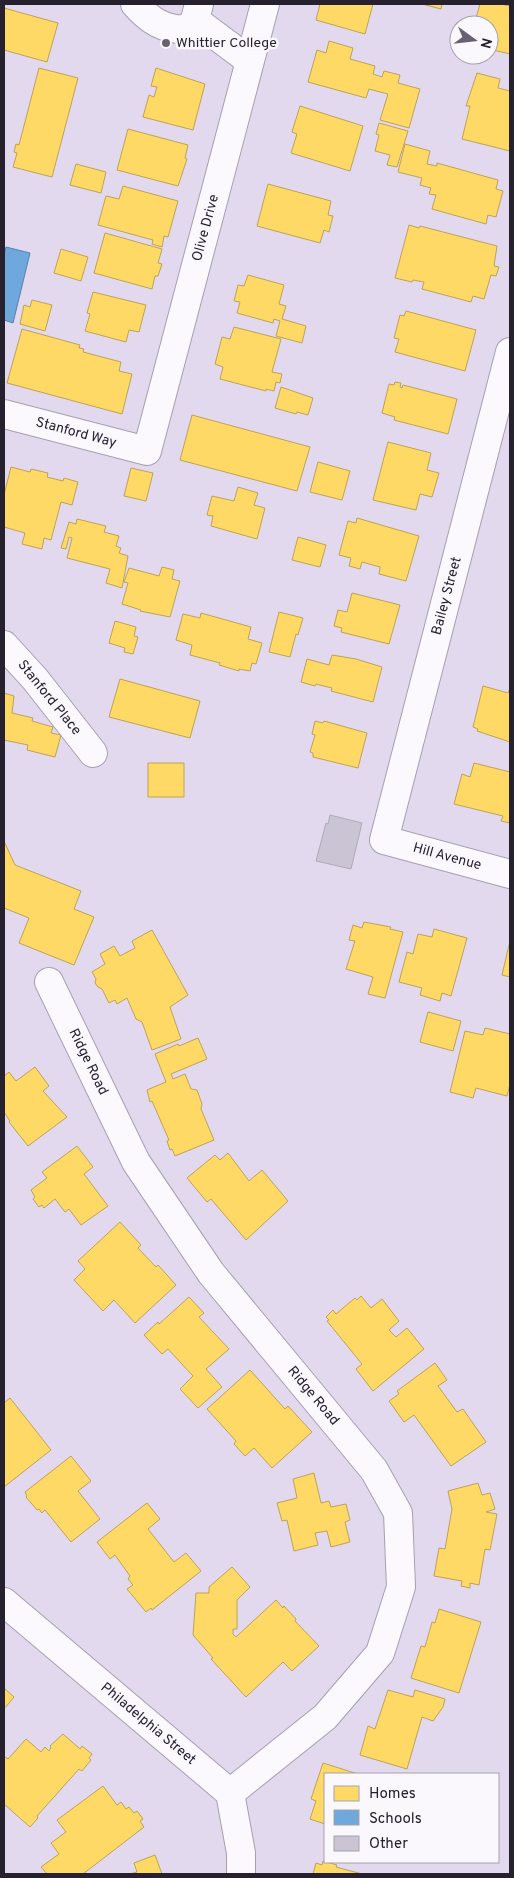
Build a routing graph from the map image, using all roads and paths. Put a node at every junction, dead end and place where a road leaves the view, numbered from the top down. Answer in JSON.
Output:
{"nodes":[{"id":1,"x":135,"y":4,"type":"edge"},
{"id":2,"x":265,"y":4,"type":"edge"},
{"id":3,"x":197,"y":12,"type":"edge"},
{"id":4,"x":250,"y":60,"type":"junction"},
{"id":5,"x":510,"y":352,"type":"edge"},
{"id":6,"x":4,"y":414,"type":"edge"},
{"id":7,"x":147,"y":451,"type":"joint"},
{"id":8,"x":4,"y":645,"type":"edge"},
{"id":9,"x":93,"y":753,"type":"dead end"},
{"id":10,"x":384,"y":840,"type":"joint"},
{"id":11,"x":510,"y":874,"type":"edge"},
{"id":12,"x":48,"y":982,"type":"dead end"},
{"id":13,"x":4,"y":1602,"type":"edge"},
{"id":14,"x":230,"y":1793,"type":"junction"},
{"id":15,"x":241,"y":1874,"type":"edge"}],
"edges":[{"from":1,"to":3,"type":"street"},
{"from":2,"to":4,"type":"street","name":"Olive Drive"},
{"from":3,"to":4,"type":"street"},
{"from":4,"to":7,"type":"street","name":"Olive Drive"},
{"from":5,"to":10,"type":"street","name":"Bailey Street"},
{"from":6,"to":7,"type":"street","name":"Stanford Way"},
{"from":8,"to":9,"type":"street","name":"Stanford Place"},
{"from":10,"to":11,"type":"street","name":"Hill Avenue"},
{"from":12,"to":14,"type":"street","name":"Ridge Road"},
{"from":13,"to":14,"type":"street","name":"Philadelphia Street"},
{"from":14,"to":15,"type":"street"}]}
